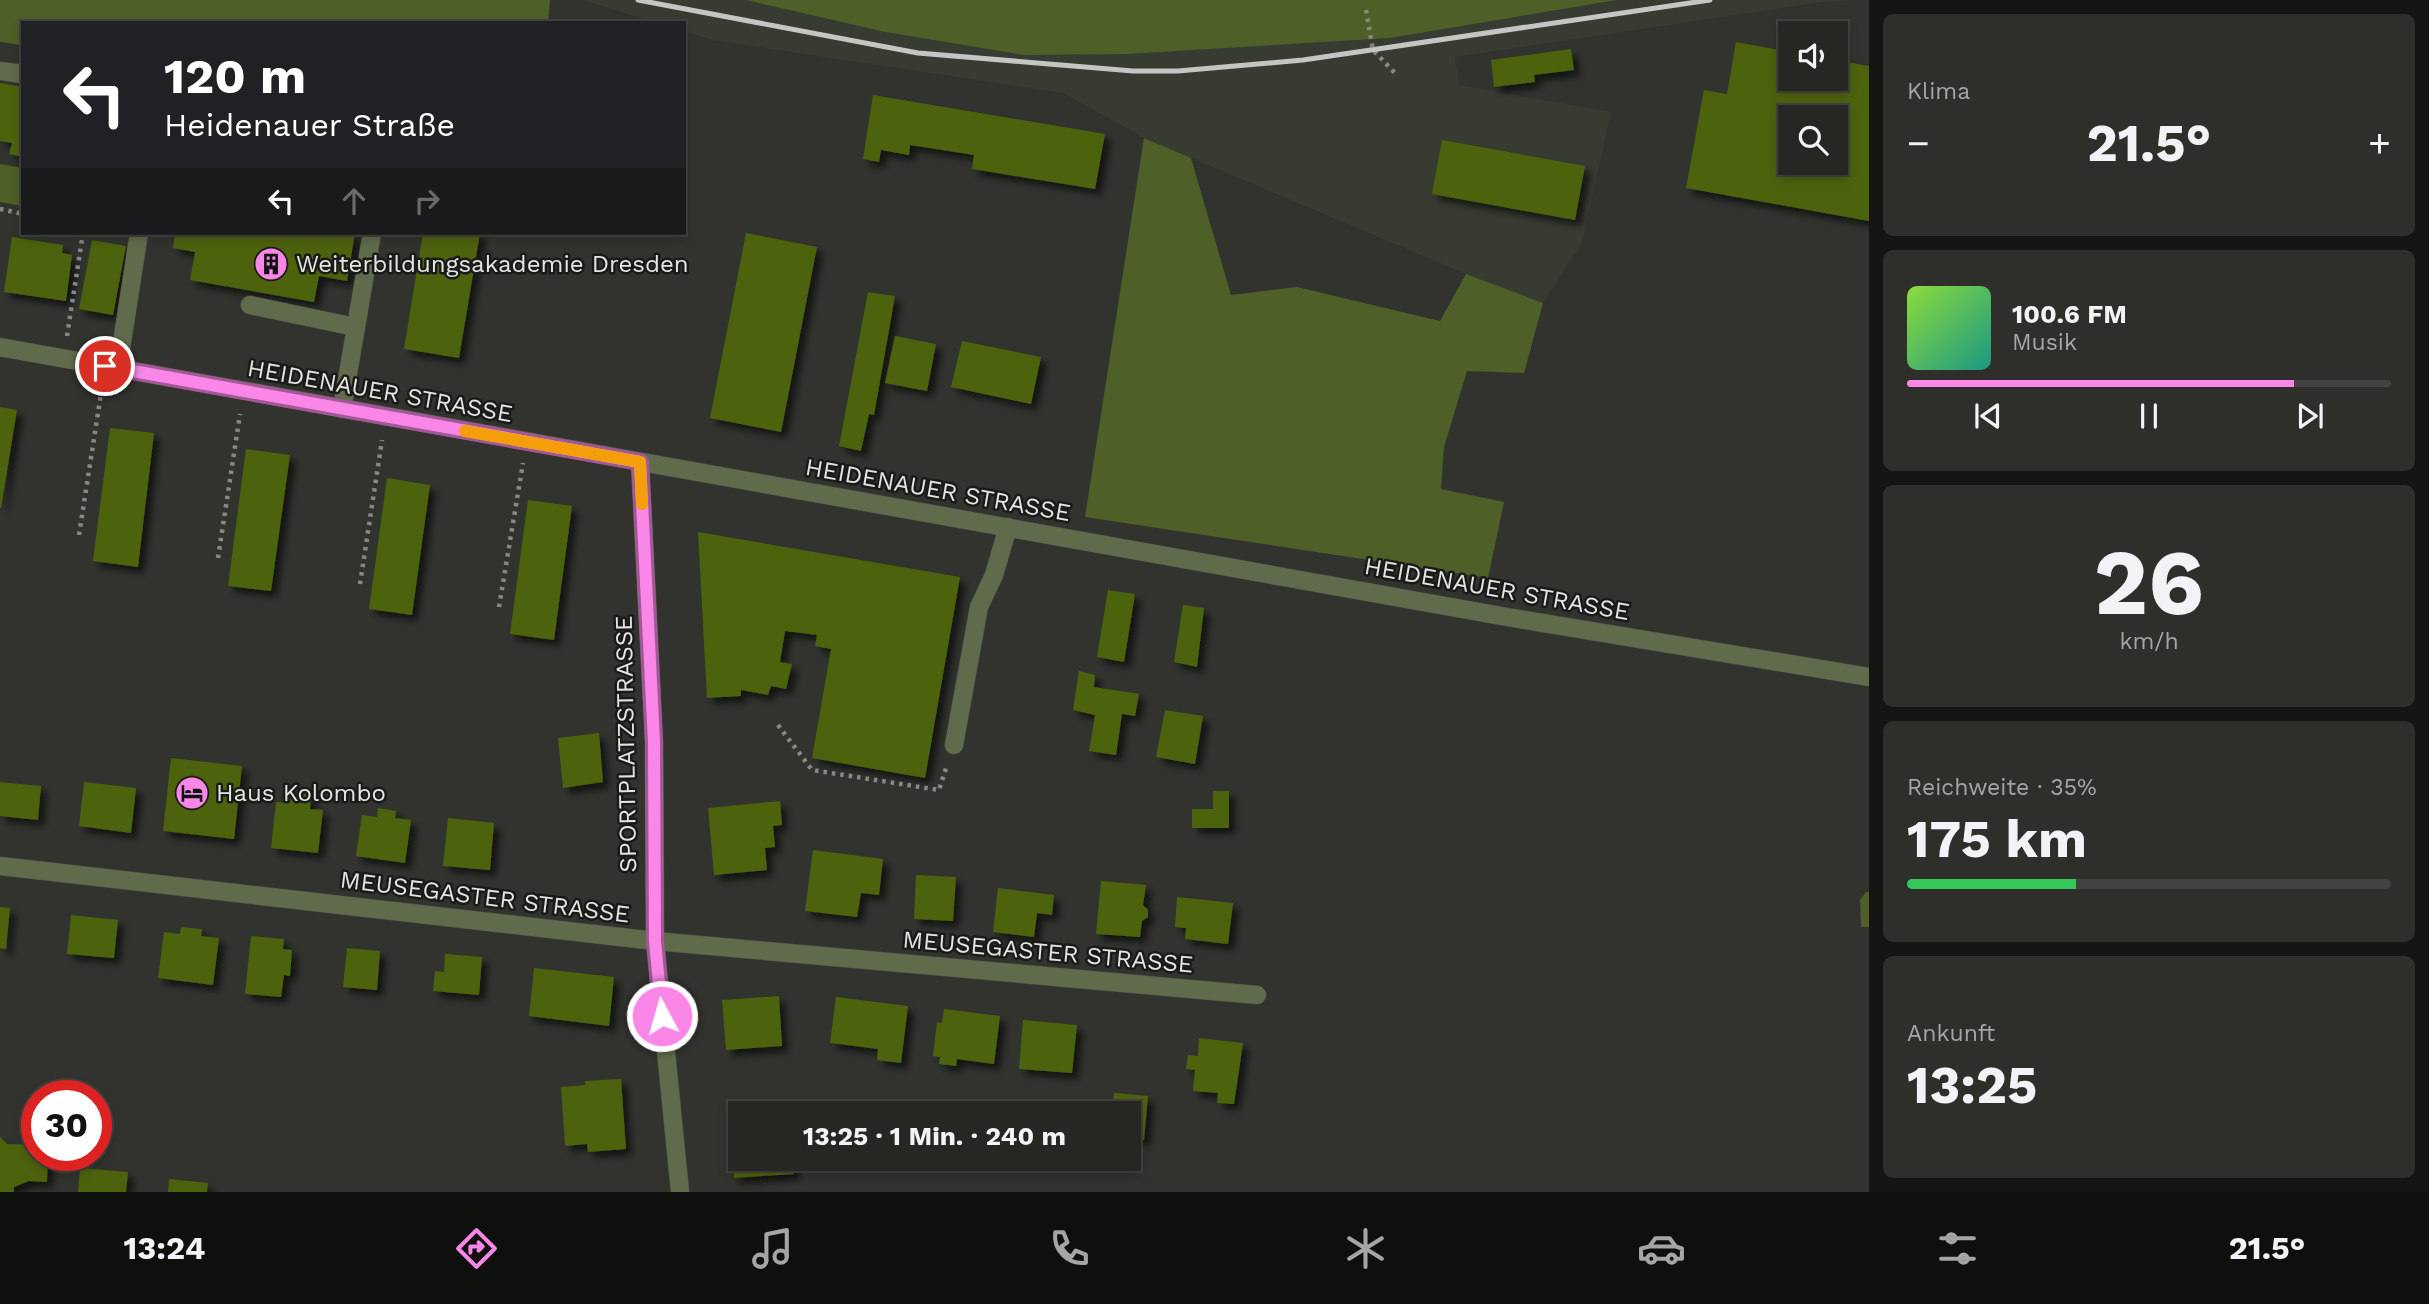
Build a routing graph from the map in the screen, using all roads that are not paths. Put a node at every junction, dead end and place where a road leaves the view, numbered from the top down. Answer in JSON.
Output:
{"nodes":[{"id":1,"x":0,"y":71,"type":"edge"},
{"id":2,"x":21,"y":74,"type":"edge"},
{"id":3,"x":139,"y":235,"type":"edge"},
{"id":4,"x":372,"y":235,"type":"edge"},
{"id":5,"x":250,"y":305,"type":"dead end"},
{"id":6,"x":355,"y":327,"type":"junction"},
{"id":7,"x":0,"y":347,"type":"edge"},
{"id":8,"x":111,"y":368,"type":"junction"},
{"id":9,"x":342,"y":409,"type":"junction"},
{"id":10,"x":640,"y":462,"type":"junction"},
{"id":11,"x":1008,"y":527,"type":"junction"},
{"id":12,"x":1869,"y":677,"type":"edge"},
{"id":13,"x":954,"y":745,"type":"road end"},
{"id":14,"x":0,"y":866,"type":"edge"},
{"id":15,"x":655,"y":941,"type":"junction"},
{"id":16,"x":1257,"y":995,"type":"dead end"},
{"id":17,"x":680,"y":1192,"type":"edge"}],
"edges":[{"from":1,"to":2,"type":"street"},
{"from":3,"to":8,"type":"street"},
{"from":4,"to":6,"type":"street"},
{"from":5,"to":6,"type":"street"},
{"from":6,"to":9,"type":"street"},
{"from":7,"to":8,"type":"street","name":"HEIDENAUER STRASSE"},
{"from":8,"to":9,"type":"street","name":"HEIDENAUER STRASSE"},
{"from":9,"to":10,"type":"street","name":"HEIDENAUER STRASSE"},
{"from":10,"to":11,"type":"street","name":"HEIDENAUER STRASSE"},
{"from":10,"to":15,"type":"street","name":"SPORTPLATZSTRASSE"},
{"from":11,"to":12,"type":"street","name":"HEIDENAUER STRASSE"},
{"from":11,"to":13,"type":"street"},
{"from":14,"to":15,"type":"street","name":"MEUSEGASTER STRASSE"},
{"from":15,"to":16,"type":"street","name":"MEUSEGASTER STRASSE"},
{"from":15,"to":17,"type":"street","name":"SPORTPLATZSTRASSE"}]}
